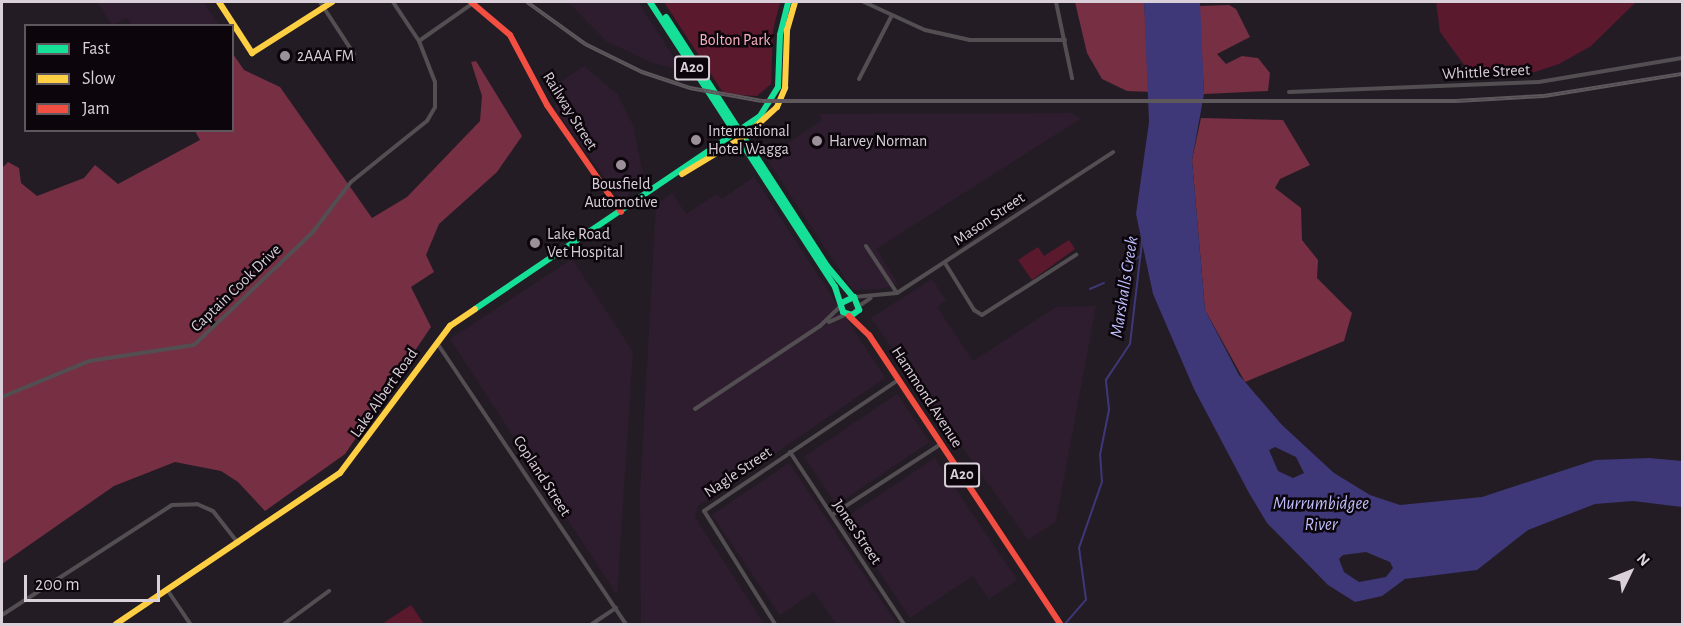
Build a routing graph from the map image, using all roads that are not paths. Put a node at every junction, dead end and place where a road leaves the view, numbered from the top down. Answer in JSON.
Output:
{"nodes":[{"id":1,"x":219,"y":2,"type":"edge"},
{"id":2,"x":332,"y":2,"type":"edge"},
{"id":3,"x":393,"y":2,"type":"edge"},
{"id":4,"x":472,"y":2,"type":"edge"},
{"id":5,"x":652,"y":2,"type":"edge"},
{"id":6,"x":791,"y":2,"type":"edge"},
{"id":7,"x":864,"y":2,"type":"edge"},
{"id":8,"x":1056,"y":2,"type":"edge"},
{"id":9,"x":321,"y":4,"type":"edge"},
{"id":10,"x":876,"y":4,"type":"edge"},
{"id":11,"x":892,"y":15,"type":"junction"},
{"id":12,"x":233,"y":24,"type":"edge"},
{"id":13,"x":234,"y":25,"type":"edge"},
{"id":14,"x":1065,"y":40,"type":"junction"},
{"id":15,"x":419,"y":41,"type":"junction"},
{"id":16,"x":354,"y":54,"type":"dead end"},
{"id":17,"x":1683,"y":58,"type":"edge"},
{"id":18,"x":1072,"y":78,"type":"dead end"},
{"id":19,"x":859,"y":79,"type":"dead end"},
{"id":20,"x":1289,"y":92,"type":"dead end"},
{"id":21,"x":743,"y":133,"type":"junction"},
{"id":22,"x":736,"y":138,"type":"junction"},
{"id":23,"x":1113,"y":152,"type":"dead end"},
{"id":24,"x":621,"y":212,"type":"junction"},
{"id":25,"x":866,"y":246,"type":"dead end"},
{"id":26,"x":1076,"y":255,"type":"dead end"},
{"id":27,"x":945,"y":263,"type":"junction"},
{"id":28,"x":897,"y":293,"type":"junction"},
{"id":29,"x":875,"y":296,"type":"junction"},
{"id":30,"x":853,"y":297,"type":"junction"},
{"id":31,"x":840,"y":305,"type":"junction"},
{"id":32,"x":859,"y":308,"type":"junction"},
{"id":33,"x":847,"y":315,"type":"junction"},
{"id":34,"x":820,"y":326,"type":"junction"},
{"id":35,"x":869,"y":335,"type":"junction"},
{"id":36,"x":436,"y":342,"type":"junction"},
{"id":37,"x":899,"y":379,"type":"junction"},
{"id":38,"x":2,"y":397,"type":"edge"},
{"id":39,"x":695,"y":409,"type":"dead end"},
{"id":40,"x":941,"y":444,"type":"junction"},
{"id":41,"x":790,"y":452,"type":"junction"},
{"id":42,"x":832,"y":515,"type":"junction"},
{"id":43,"x":238,"y":544,"type":"junction"},
{"id":44,"x":168,"y":591,"type":"junction"},
{"id":45,"x":329,"y":591,"type":"dead end"},
{"id":46,"x":616,"y":608,"type":"junction"},
{"id":47,"x":2,"y":615,"type":"edge"},
{"id":48,"x":116,"y":624,"type":"edge"},
{"id":49,"x":190,"y":624,"type":"edge"},
{"id":50,"x":284,"y":624,"type":"edge"},
{"id":51,"x":591,"y":624,"type":"edge"},
{"id":52,"x":626,"y":624,"type":"edge"},
{"id":53,"x":775,"y":624,"type":"edge"},
{"id":54,"x":904,"y":624,"type":"edge"},
{"id":55,"x":1060,"y":624,"type":"edge"}],
"edges":[{"from":1,"to":12,"type":"main road"},
{"from":2,"to":9,"type":"main road"},
{"from":3,"to":15,"type":"street","name":"Captain Cook Drive"},
{"from":4,"to":15,"type":"street"},
{"from":4,"to":24,"type":"main road","name":"Railway Street"},
{"from":5,"to":21,"type":"main road","number":"A20"},
{"from":5,"to":22,"type":"main road","number":"A20"},
{"from":6,"to":21,"type":"main road","name":"Lake Albert Road"},
{"from":7,"to":10,"type":"street"},
{"from":8,"to":14,"type":"street"},
{"from":9,"to":13,"type":"main road"},
{"from":9,"to":16,"type":"street"},
{"from":10,"to":11,"type":"street"},
{"from":11,"to":14,"type":"street"},
{"from":11,"to":19,"type":"street"},
{"from":14,"to":18,"type":"street"},
{"from":15,"to":38,"type":"street","name":"Captain Cook Drive"},
{"from":17,"to":20,"type":"street","name":"Whittle Street"},
{"from":21,"to":22,"type":"main road","name":"Lake Albert Road"},
{"from":21,"to":30,"type":"main road","number":"A20"},
{"from":22,"to":24,"type":"main road","name":"Lake Albert Road"},
{"from":22,"to":31,"type":"main road","number":"A20"},
{"from":23,"to":27,"type":"street","name":"Mason Street"},
{"from":24,"to":36,"type":"main road","name":"Lake Albert Road"},
{"from":25,"to":28,"type":"street"},
{"from":26,"to":27,"type":"street"},
{"from":27,"to":28,"type":"street","name":"Mason Street"},
{"from":28,"to":29,"type":"street","name":"Mason Street"},
{"from":29,"to":30,"type":"street","name":"Mason Street"},
{"from":29,"to":32,"type":"street","name":"Mason Street"},
{"from":30,"to":31,"type":"main road"},
{"from":30,"to":32,"type":"main road","number":"A20"},
{"from":31,"to":33,"type":"main road","number":"A20"},
{"from":31,"to":34,"type":"street"},
{"from":32,"to":33,"type":"main road"},
{"from":32,"to":35,"type":"main road","name":"Hammond Avenue","number":"A20"},
{"from":33,"to":34,"type":"street"},
{"from":33,"to":35,"type":"main road","name":"Hammond Avenue","number":"A20"},
{"from":34,"to":39,"type":"street"},
{"from":35,"to":37,"type":"main road","name":"Hammond Avenue","number":"A20"},
{"from":36,"to":43,"type":"main road","name":"Lake Albert Road"},
{"from":36,"to":46,"type":"street","name":"Copland Street"},
{"from":37,"to":40,"type":"main road","name":"Hammond Avenue","number":"A20"},
{"from":37,"to":41,"type":"street","name":"Nagle Street"},
{"from":40,"to":42,"type":"street"},
{"from":40,"to":55,"type":"main road","name":"Hammond Avenue","number":"A20"},
{"from":41,"to":42,"type":"street","name":"Jones Street"},
{"from":41,"to":53,"type":"street","name":"Nagle Street"},
{"from":42,"to":54,"type":"street","name":"Jones Street"},
{"from":43,"to":44,"type":"main road","name":"Lake Albert Road"},
{"from":43,"to":47,"type":"street"},
{"from":44,"to":48,"type":"main road","name":"Lake Albert Road"},
{"from":44,"to":49,"type":"street"},
{"from":45,"to":50,"type":"street"},
{"from":46,"to":51,"type":"street"},
{"from":46,"to":52,"type":"street","name":"Copland Street"}]}
